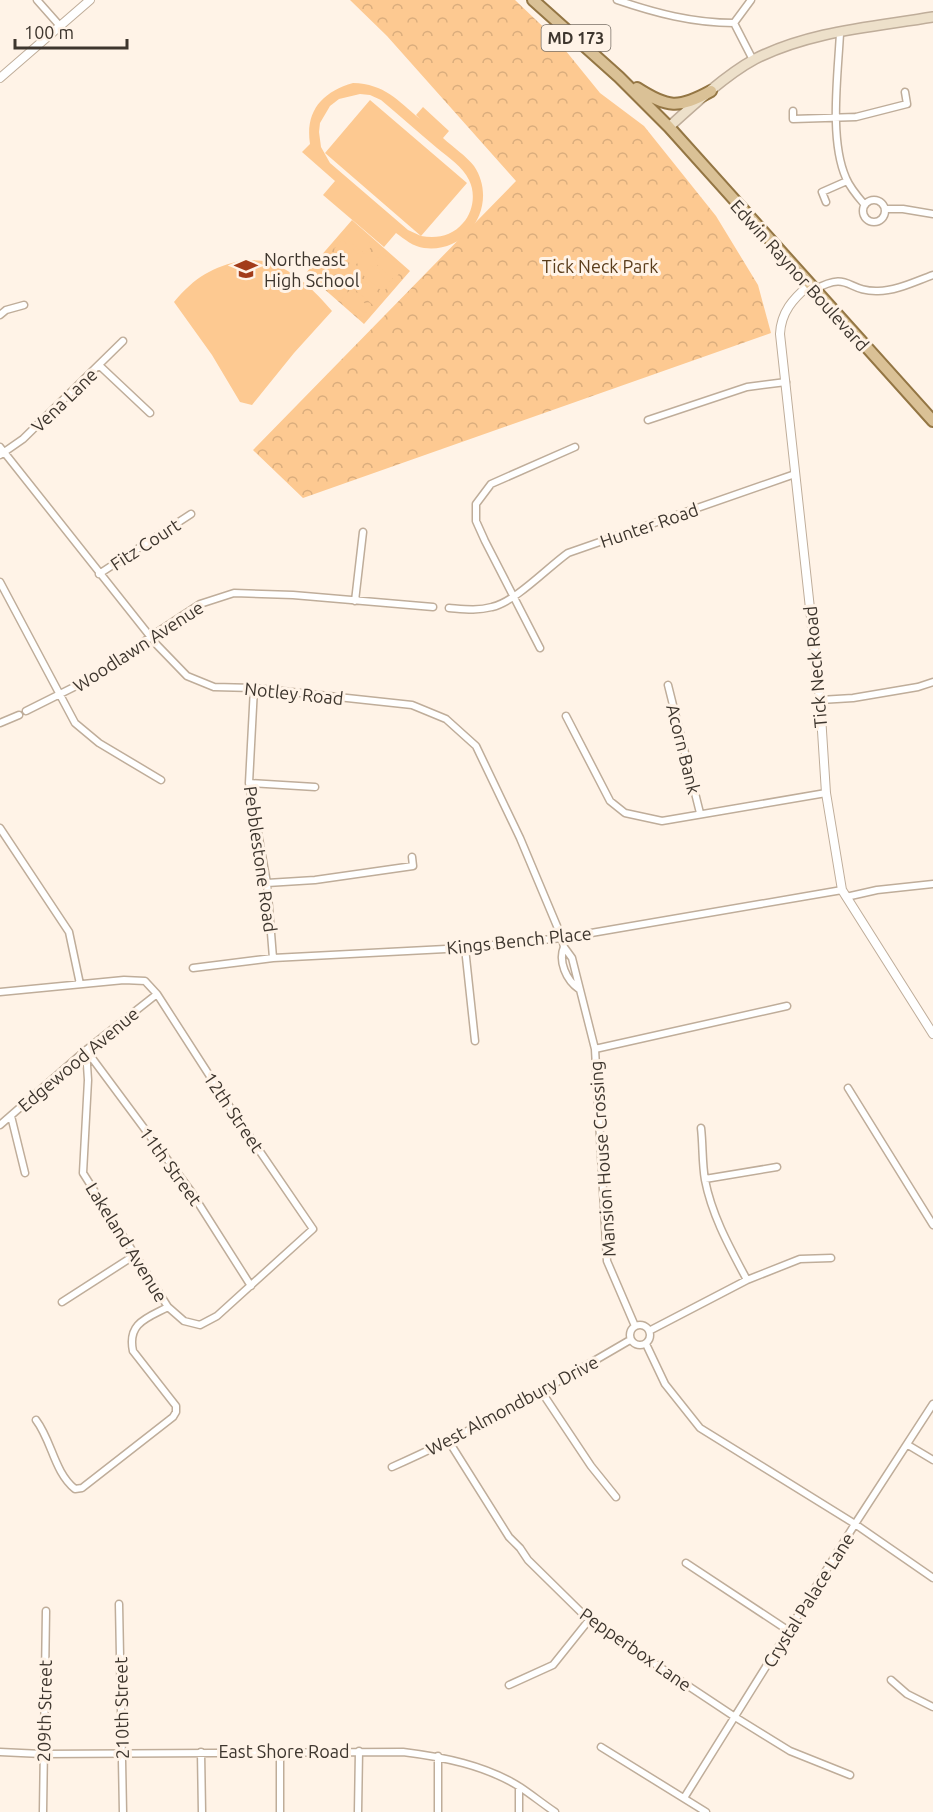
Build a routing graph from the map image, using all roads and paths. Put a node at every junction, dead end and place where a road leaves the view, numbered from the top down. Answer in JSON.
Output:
{"nodes":[{"id":1,"x":37,"y":0,"type":"edge"},
{"id":2,"x":90,"y":0,"type":"edge"},
{"id":3,"x":533,"y":0,"type":"edge"},
{"id":4,"x":617,"y":0,"type":"edge"},
{"id":5,"x":751,"y":0,"type":"edge"},
{"id":6,"x":933,"y":16,"type":"edge"},
{"id":7,"x":734,"y":23,"type":"junction"},
{"id":8,"x":60,"y":26,"type":"junction"},
{"id":9,"x":840,"y":33,"type":"junction"},
{"id":10,"x":753,"y":60,"type":"junction"},
{"id":11,"x":619,"y":76,"type":"junction"},
{"id":12,"x":0,"y":78,"type":"edge"},
{"id":13,"x":711,"y":92,"type":"junction"},
{"id":14,"x":905,"y":92,"type":"dead end"},
{"id":15,"x":793,"y":111,"type":"dead end"},
{"id":16,"x":837,"y":117,"type":"junction"},
{"id":17,"x":669,"y":127,"type":"junction"},
{"id":18,"x":847,"y":181,"type":"junction"},
{"id":19,"x":826,"y":202,"type":"dead end"},
{"id":20,"x":865,"y":205,"type":"junction"},
{"id":21,"x":886,"y":209,"type":"junction"},
{"id":22,"x":933,"y":214,"type":"edge"},
{"id":23,"x":933,"y":275,"type":"edge"},
{"id":24,"x":811,"y":287,"type":"junction"},
{"id":25,"x":24,"y":305,"type":"dead end"},
{"id":26,"x":0,"y":315,"type":"edge"},
{"id":27,"x":123,"y":341,"type":"dead end"},
{"id":28,"x":100,"y":366,"type":"junction"},
{"id":29,"x":786,"y":382,"type":"junction"},
{"id":30,"x":150,"y":413,"type":"dead end"},
{"id":31,"x":648,"y":420,"type":"dead end"},
{"id":32,"x":933,"y":421,"type":"edge"},
{"id":33,"x":574,"y":447,"type":"dead end"},
{"id":34,"x":1,"y":451,"type":"edge"},
{"id":35,"x":795,"y":474,"type":"junction"},
{"id":36,"x":191,"y":514,"type":"dead end"},
{"id":37,"x":363,"y":532,"type":"dead end"},
{"id":38,"x":99,"y":574,"type":"junction"},
{"id":39,"x":0,"y":582,"type":"edge"},
{"id":40,"x":514,"y":597,"type":"junction"},
{"id":41,"x":354,"y":601,"type":"junction"},
{"id":42,"x":434,"y":607,"type":"dead end"},
{"id":43,"x":449,"y":608,"type":"dead end"},
{"id":44,"x":150,"y":637,"type":"junction"},
{"id":45,"x":540,"y":648,"type":"dead end"},
{"id":46,"x":933,"y":682,"type":"edge"},
{"id":47,"x":668,"y":686,"type":"dead end"},
{"id":48,"x":254,"y":688,"type":"junction"},
{"id":49,"x":61,"y":695,"type":"junction"},
{"id":50,"x":820,"y":700,"type":"junction"},
{"id":51,"x":566,"y":716,"type":"dead end"},
{"id":52,"x":0,"y":723,"type":"edge"},
{"id":53,"x":161,"y":780,"type":"dead end"},
{"id":54,"x":249,"y":783,"type":"junction"},
{"id":55,"x":315,"y":787,"type":"dead end"},
{"id":56,"x":826,"y":793,"type":"junction"},
{"id":57,"x":700,"y":813,"type":"junction"},
{"id":58,"x":0,"y":828,"type":"edge"},
{"id":59,"x":412,"y":857,"type":"dead end"},
{"id":60,"x":267,"y":883,"type":"junction"},
{"id":61,"x":933,"y":884,"type":"edge"},
{"id":62,"x":844,"y":893,"type":"junction"},
{"id":63,"x":562,"y":938,"type":"junction"},
{"id":64,"x":465,"y":948,"type":"junction"},
{"id":65,"x":273,"y":958,"type":"junction"},
{"id":66,"x":193,"y":968,"type":"dead end"},
{"id":67,"x":80,"y":984,"type":"junction"},
{"id":68,"x":0,"y":992,"type":"edge"},
{"id":69,"x":157,"y":994,"type":"junction"},
{"id":70,"x":787,"y":1006,"type":"dead end"},
{"id":71,"x":933,"y":1034,"type":"edge"},
{"id":72,"x":475,"y":1041,"type":"dead end"},
{"id":73,"x":595,"y":1049,"type":"junction"},
{"id":74,"x":86,"y":1050,"type":"junction"},
{"id":75,"x":848,"y":1088,"type":"dead end"},
{"id":76,"x":11,"y":1116,"type":"junction"},
{"id":77,"x":0,"y":1125,"type":"edge"},
{"id":78,"x":701,"y":1128,"type":"dead end"},
{"id":79,"x":777,"y":1167,"type":"dead end"},
{"id":80,"x":26,"y":1173,"type":"dead end"},
{"id":81,"x":705,"y":1179,"type":"junction"},
{"id":82,"x":933,"y":1225,"type":"edge"},
{"id":83,"x":135,"y":1255,"type":"junction"},
{"id":84,"x":831,"y":1258,"type":"dead end"},
{"id":85,"x":747,"y":1280,"type":"junction"},
{"id":86,"x":250,"y":1286,"type":"junction"},
{"id":87,"x":62,"y":1302,"type":"dead end"},
{"id":88,"x":168,"y":1307,"type":"junction"},
{"id":89,"x":635,"y":1326,"type":"junction"},
{"id":90,"x":649,"y":1331,"type":"junction"},
{"id":91,"x":630,"y":1340,"type":"junction"},
{"id":92,"x":646,"y":1344,"type":"junction"},
{"id":93,"x":541,"y":1391,"type":"junction"},
{"id":94,"x":933,"y":1404,"type":"edge"},
{"id":95,"x":36,"y":1420,"type":"dead end"},
{"id":96,"x":448,"y":1440,"type":"junction"},
{"id":97,"x":908,"y":1444,"type":"junction"},
{"id":98,"x":933,"y":1460,"type":"edge"},
{"id":99,"x":392,"y":1467,"type":"dead end"},
{"id":100,"x":616,"y":1497,"type":"dead end"},
{"id":101,"x":855,"y":1524,"type":"junction"},
{"id":102,"x":686,"y":1563,"type":"dead end"},
{"id":103,"x":933,"y":1578,"type":"edge"},
{"id":104,"x":119,"y":1604,"type":"dead end"},
{"id":105,"x":45,"y":1611,"type":"dead end"},
{"id":106,"x":589,"y":1620,"type":"junction"},
{"id":107,"x":789,"y":1631,"type":"junction"},
{"id":108,"x":891,"y":1680,"type":"dead end"},
{"id":109,"x":509,"y":1685,"type":"dead end"},
{"id":110,"x":933,"y":1707,"type":"edge"},
{"id":111,"x":735,"y":1717,"type":"junction"},
{"id":112,"x":601,"y":1747,"type":"dead end"},
{"id":113,"x":359,"y":1751,"type":"junction"},
{"id":114,"x":0,"y":1752,"type":"edge"},
{"id":115,"x":123,"y":1752,"type":"junction"},
{"id":116,"x":201,"y":1752,"type":"junction"},
{"id":117,"x":280,"y":1752,"type":"junction"},
{"id":118,"x":42,"y":1754,"type":"junction"},
{"id":119,"x":438,"y":1756,"type":"junction"},
{"id":120,"x":850,"y":1775,"type":"dead end"},
{"id":121,"x":519,"y":1787,"type":"junction"},
{"id":122,"x":684,"y":1797,"type":"junction"},
{"id":123,"x":43,"y":1812,"type":"edge"},
{"id":124,"x":123,"y":1812,"type":"edge"},
{"id":125,"x":202,"y":1812,"type":"edge"},
{"id":126,"x":280,"y":1812,"type":"edge"},
{"id":127,"x":358,"y":1812,"type":"edge"},
{"id":128,"x":438,"y":1812,"type":"edge"},
{"id":129,"x":519,"y":1812,"type":"edge"},
{"id":130,"x":555,"y":1812,"type":"edge"},
{"id":131,"x":706,"y":1812,"type":"edge"}],
"edges":[{"from":1,"to":8,"type":"street"},
{"from":2,"to":8,"type":"street"},
{"from":3,"to":11,"type":"main road","number":"MD 173"},
{"from":4,"to":7,"type":"street"},
{"from":5,"to":7,"type":"street"},
{"from":6,"to":9,"type":"main road","number":"MD 173"},
{"from":7,"to":10,"type":"street"},
{"from":8,"to":12,"type":"street"},
{"from":9,"to":10,"type":"main road","number":"MD 173"},
{"from":9,"to":16,"type":"street"},
{"from":10,"to":13,"type":"main road","number":"MD 173"},
{"from":11,"to":13,"type":"main road","number":"MD 173"},
{"from":11,"to":17,"type":"main road","number":"MD 173"},
{"from":13,"to":17,"type":"main road","number":"MD 173"},
{"from":14,"to":16,"type":"street"},
{"from":15,"to":16,"type":"street"},
{"from":16,"to":18,"type":"street"},
{"from":17,"to":24,"type":"main road","name":"Edwin Raynor Boulevard"},
{"from":18,"to":19,"type":"street"},
{"from":18,"to":20,"type":"street"},
{"from":20,"to":21,"type":"street"},
{"from":20,"to":21,"type":"street"},
{"from":21,"to":22,"type":"street"},
{"from":23,"to":24,"type":"street"},
{"from":24,"to":29,"type":"street","name":"Tick Neck Road"},
{"from":24,"to":32,"type":"main road","name":"Edwin Raynor Boulevard"},
{"from":25,"to":26,"type":"street"},
{"from":27,"to":28,"type":"street","name":"Vena Lane"},
{"from":28,"to":30,"type":"street"},
{"from":28,"to":34,"type":"street","name":"Vena Lane"},
{"from":29,"to":31,"type":"street"},
{"from":29,"to":35,"type":"street","name":"Tick Neck Road"},
{"from":33,"to":40,"type":"street"},
{"from":34,"to":38,"type":"street","name":"Notley Road"},
{"from":35,"to":40,"type":"street","name":"Hunter Road"},
{"from":35,"to":50,"type":"street","name":"Tick Neck Road"},
{"from":36,"to":38,"type":"street","name":"Fitz Court"},
{"from":37,"to":41,"type":"street"},
{"from":38,"to":44,"type":"street","name":"Notley Road"},
{"from":39,"to":49,"type":"street"},
{"from":40,"to":43,"type":"street"},
{"from":40,"to":45,"type":"street"},
{"from":41,"to":42,"type":"street","name":"Woodlawn Avenue"},
{"from":41,"to":44,"type":"street","name":"Woodlawn Avenue"},
{"from":44,"to":48,"type":"street","name":"Notley Road"},
{"from":44,"to":49,"type":"street","name":"Woodlawn Avenue"},
{"from":46,"to":50,"type":"street"},
{"from":47,"to":57,"type":"street","name":"Acorn Bank"},
{"from":48,"to":54,"type":"street","name":"Pebblestone Road"},
{"from":48,"to":63,"type":"street","name":"Notley Road"},
{"from":49,"to":52,"type":"street","name":"Woodlawn Avenue"},
{"from":49,"to":53,"type":"street"},
{"from":50,"to":56,"type":"street","name":"Tick Neck Road"},
{"from":51,"to":57,"type":"street"},
{"from":54,"to":55,"type":"street"},
{"from":54,"to":60,"type":"street","name":"Pebblestone Road"},
{"from":56,"to":57,"type":"street"},
{"from":56,"to":62,"type":"street","name":"Tick Neck Road"},
{"from":58,"to":67,"type":"street"},
{"from":59,"to":60,"type":"street"},
{"from":60,"to":65,"type":"street","name":"Pebblestone Road"},
{"from":61,"to":62,"type":"street","name":"Kings Bench Place"},
{"from":62,"to":63,"type":"street","name":"Kings Bench Place"},
{"from":62,"to":71,"type":"street","name":"Tick Neck Road"},
{"from":63,"to":64,"type":"street","name":"Kings Bench Place"},
{"from":63,"to":73,"type":"street","name":"Mansion House Crossing"},
{"from":64,"to":65,"type":"street","name":"Kings Bench Place"},
{"from":64,"to":72,"type":"street"},
{"from":65,"to":66,"type":"street","name":"Kings Bench Place"},
{"from":67,"to":68,"type":"street"},
{"from":67,"to":69,"type":"street"},
{"from":69,"to":74,"type":"street","name":"Edgewood Avenue"},
{"from":69,"to":86,"type":"street","name":"12th Street"},
{"from":70,"to":73,"type":"street"},
{"from":73,"to":89,"type":"street","name":"Mansion House Crossing"},
{"from":74,"to":76,"type":"street","name":"Edgewood Avenue"},
{"from":74,"to":83,"type":"street","name":"Lakeland Avenue"},
{"from":74,"to":86,"type":"street","name":"11th Street"},
{"from":75,"to":82,"type":"street"},
{"from":76,"to":77,"type":"street","name":"Edgewood Avenue"},
{"from":76,"to":80,"type":"street"},
{"from":78,"to":81,"type":"street"},
{"from":79,"to":81,"type":"street"},
{"from":81,"to":85,"type":"street"},
{"from":83,"to":87,"type":"street"},
{"from":83,"to":88,"type":"street","name":"Lakeland Avenue"},
{"from":84,"to":85,"type":"street"},
{"from":85,"to":90,"type":"street"},
{"from":86,"to":88,"type":"street","name":"Lakeland Avenue"},
{"from":88,"to":95,"type":"street"},
{"from":89,"to":90,"type":"street"},
{"from":89,"to":91,"type":"street"},
{"from":90,"to":92,"type":"street"},
{"from":91,"to":92,"type":"street"},
{"from":91,"to":93,"type":"street","name":"West Almondbury Drive"},
{"from":92,"to":101,"type":"street"},
{"from":93,"to":96,"type":"street","name":"West Almondbury Drive"},
{"from":93,"to":100,"type":"street"},
{"from":94,"to":97,"type":"street","name":"Crystal Palace Lane"},
{"from":96,"to":99,"type":"street","name":"West Almondbury Drive"},
{"from":96,"to":106,"type":"street","name":"Pepperbox Lane"},
{"from":97,"to":98,"type":"street"},
{"from":97,"to":101,"type":"street","name":"Crystal Palace Lane"},
{"from":101,"to":103,"type":"street"},
{"from":101,"to":107,"type":"street","name":"Crystal Palace Lane"},
{"from":102,"to":107,"type":"street"},
{"from":104,"to":115,"type":"street","name":"210th Street"},
{"from":105,"to":118,"type":"street","name":"209th Street"},
{"from":106,"to":109,"type":"street"},
{"from":106,"to":111,"type":"street","name":"Pepperbox Lane"},
{"from":107,"to":111,"type":"street","name":"Crystal Palace Lane"},
{"from":108,"to":110,"type":"street"},
{"from":111,"to":120,"type":"street","name":"Pepperbox Lane"},
{"from":111,"to":122,"type":"street","name":"Crystal Palace Lane"},
{"from":112,"to":122,"type":"street"},
{"from":113,"to":117,"type":"street","name":"East Shore Road"},
{"from":113,"to":119,"type":"street","name":"East Shore Road"},
{"from":113,"to":127,"type":"street"},
{"from":114,"to":118,"type":"street","name":"East Shore Road"},
{"from":115,"to":116,"type":"street","name":"East Shore Road"},
{"from":115,"to":118,"type":"street","name":"East Shore Road"},
{"from":115,"to":124,"type":"street","name":"210th Street"},
{"from":116,"to":117,"type":"street","name":"East Shore Road"},
{"from":116,"to":125,"type":"street"},
{"from":117,"to":126,"type":"street"},
{"from":118,"to":123,"type":"street","name":"209th Street"},
{"from":119,"to":121,"type":"street","name":"East Shore Road"},
{"from":119,"to":128,"type":"street"},
{"from":121,"to":129,"type":"street"},
{"from":121,"to":130,"type":"street","name":"East Shore Road"},
{"from":122,"to":131,"type":"street"}]}
